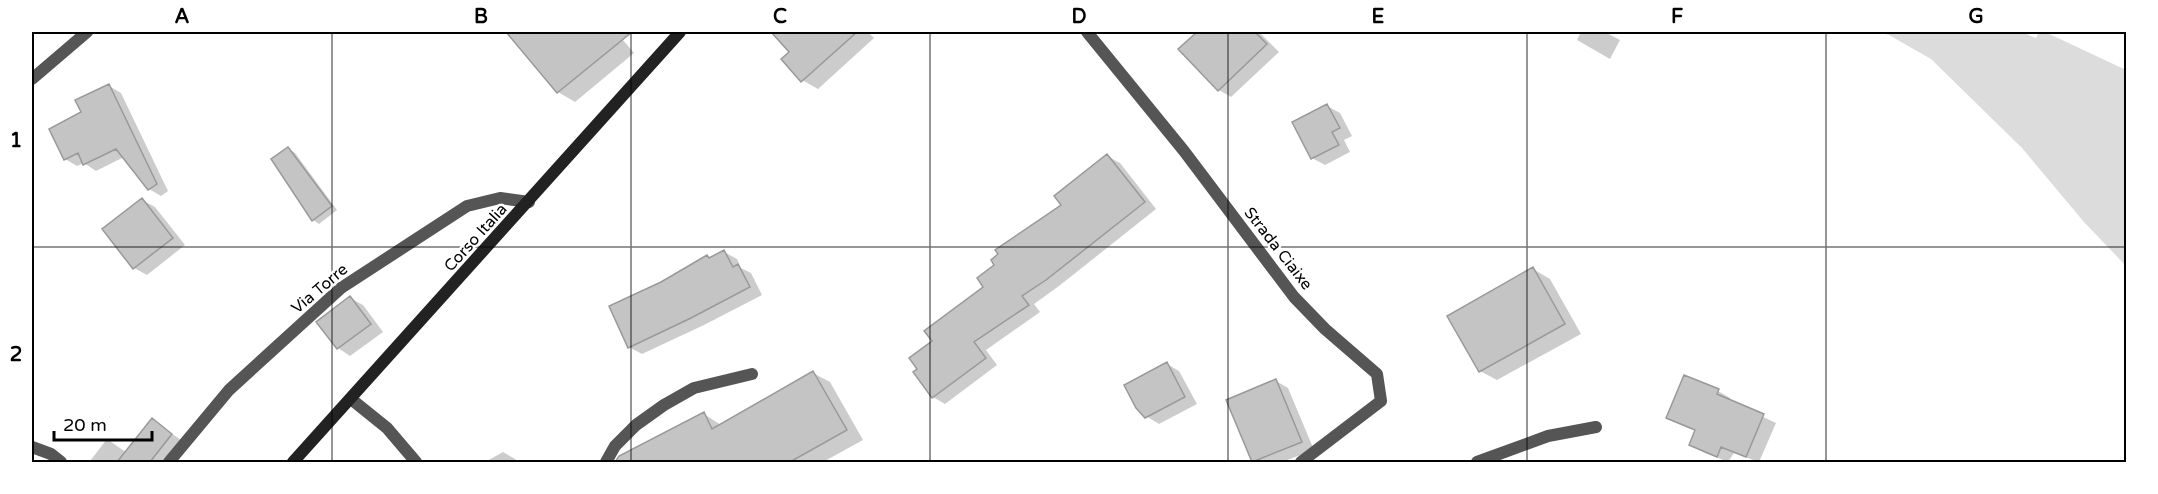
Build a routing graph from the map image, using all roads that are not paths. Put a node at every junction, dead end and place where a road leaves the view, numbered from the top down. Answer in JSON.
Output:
{"nodes":[{"id":1,"x":87,"y":32,"type":"edge"},
{"id":2,"x":680,"y":32,"type":"edge"},
{"id":3,"x":1087,"y":32,"type":"edge"},
{"id":4,"x":32,"y":79,"type":"edge"},
{"id":5,"x":529,"y":202,"type":"junction"},
{"id":6,"x":752,"y":374,"type":"dead end"},
{"id":7,"x":351,"y":399,"type":"junction"},
{"id":8,"x":1596,"y":427,"type":"dead end"},
{"id":9,"x":32,"y":447,"type":"edge"},
{"id":10,"x":61,"y":462,"type":"edge"},
{"id":11,"x":169,"y":462,"type":"edge"},
{"id":12,"x":292,"y":462,"type":"edge"},
{"id":13,"x":416,"y":462,"type":"edge"},
{"id":14,"x":606,"y":462,"type":"edge"},
{"id":15,"x":1301,"y":462,"type":"edge"},
{"id":16,"x":1478,"y":462,"type":"edge"}],
"edges":[{"from":1,"to":4,"type":"street"},
{"from":2,"to":5,"type":"main road","name":"Corso Italia"},
{"from":3,"to":15,"type":"street","name":"Strada Ciaixe"},
{"from":5,"to":7,"type":"main road","name":"Corso Italia"},
{"from":5,"to":11,"type":"street","name":"Via Torre"},
{"from":6,"to":14,"type":"street"},
{"from":7,"to":12,"type":"main road","name":"Corso Italia"},
{"from":7,"to":13,"type":"street"},
{"from":8,"to":16,"type":"street"},
{"from":9,"to":10,"type":"street"}]}
